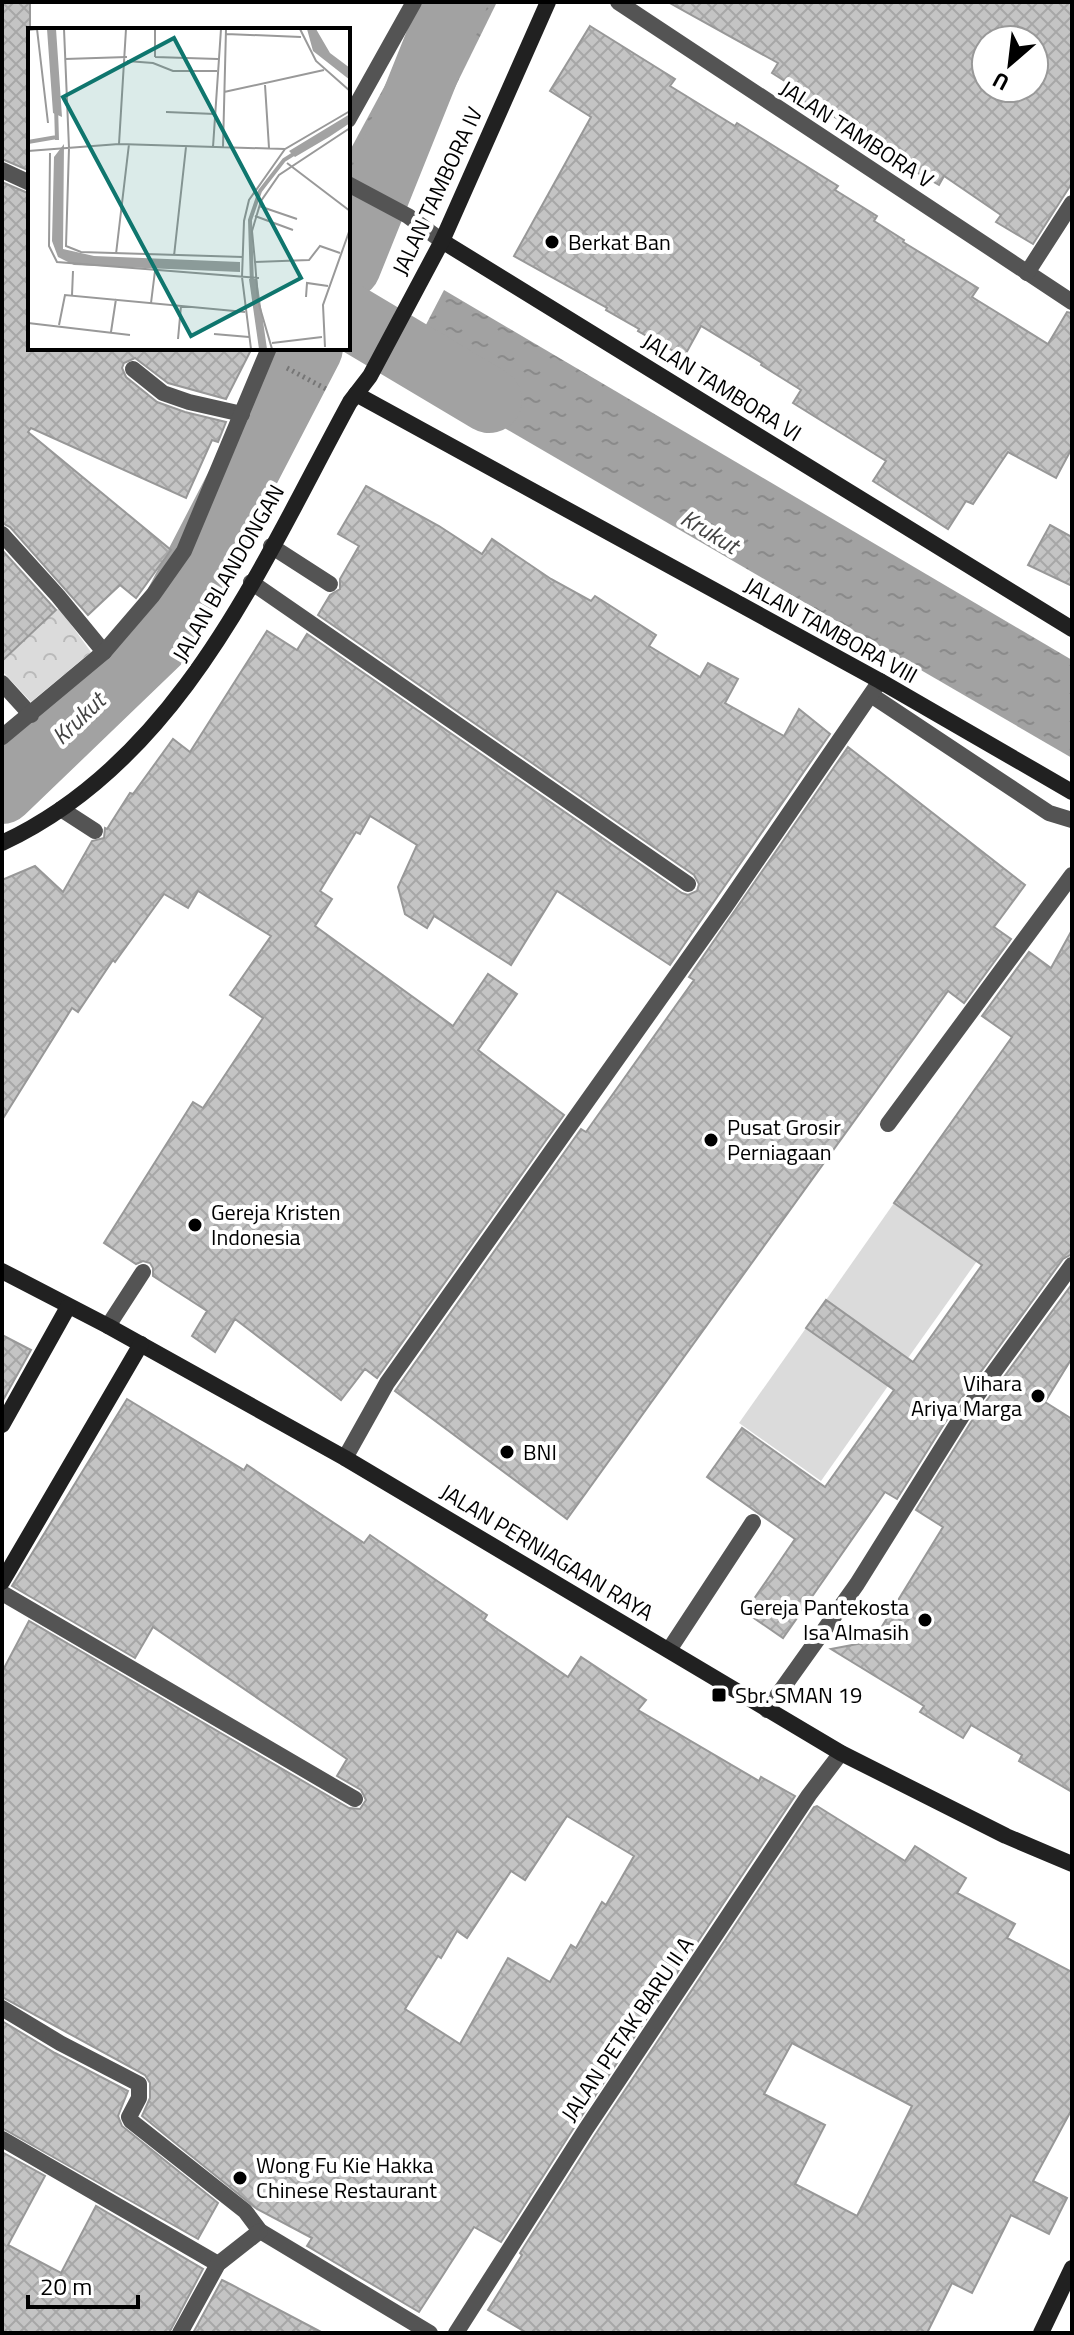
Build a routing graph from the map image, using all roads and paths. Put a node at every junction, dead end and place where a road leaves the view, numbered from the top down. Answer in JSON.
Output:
{"nodes":[{"id":1,"x":414,"y":2,"type":"edge"},
{"id":2,"x":548,"y":2,"type":"edge"},
{"id":3,"x":618,"y":2,"type":"edge"},
{"id":4,"x":350,"y":116,"type":"edge"},
{"id":5,"x":2,"y":170,"type":"edge"},
{"id":6,"x":28,"y":182,"type":"edge"},
{"id":7,"x":350,"y":185,"type":"edge"},
{"id":8,"x":1072,"y":203,"type":"edge"},
{"id":9,"x":442,"y":241,"type":"junction"},
{"id":10,"x":1027,"y":273,"type":"junction"},
{"id":11,"x":1072,"y":302,"type":"edge"},
{"id":12,"x":268,"y":350,"type":"edge"},
{"id":13,"x":278,"y":363,"type":"dead end"},
{"id":14,"x":133,"y":369,"type":"dead end"},
{"id":15,"x":331,"y":392,"type":"dead end"},
{"id":16,"x":356,"y":394,"type":"junction"},
{"id":17,"x":242,"y":414,"type":"junction"},
{"id":18,"x":2,"y":534,"type":"edge"},
{"id":19,"x":271,"y":546,"type":"junction"},
{"id":20,"x":251,"y":582,"type":"junction"},
{"id":21,"x":330,"y":584,"type":"dead end"},
{"id":22,"x":1072,"y":629,"type":"edge"},
{"id":23,"x":104,"y":652,"type":"junction"},
{"id":24,"x":2,"y":683,"type":"edge"},
{"id":25,"x":875,"y":688,"type":"junction"},
{"id":26,"x":31,"y":715,"type":"junction"},
{"id":27,"x":2,"y":737,"type":"edge"},
{"id":28,"x":1072,"y":792,"type":"edge"},
{"id":29,"x":61,"y":809,"type":"junction"},
{"id":30,"x":1072,"y":820,"type":"edge"},
{"id":31,"x":95,"y":831,"type":"dead end"},
{"id":32,"x":2,"y":843,"type":"edge"},
{"id":33,"x":1072,"y":875,"type":"edge"},
{"id":34,"x":688,"y":884,"type":"dead end"},
{"id":35,"x":888,"y":1124,"type":"dead end"},
{"id":36,"x":1072,"y":1265,"type":"edge"},
{"id":37,"x":2,"y":1271,"type":"edge"},
{"id":38,"x":143,"y":1272,"type":"dead end"},
{"id":39,"x":68,"y":1307,"type":"junction"},
{"id":40,"x":108,"y":1326,"type":"junction"},
{"id":41,"x":141,"y":1344,"type":"junction"},
{"id":42,"x":2,"y":1425,"type":"edge"},
{"id":43,"x":345,"y":1458,"type":"junction"},
{"id":44,"x":753,"y":1522,"type":"dead end"},
{"id":45,"x":2,"y":1582,"type":"edge"},
{"id":46,"x":2,"y":1593,"type":"edge"},
{"id":47,"x":669,"y":1650,"type":"junction"},
{"id":48,"x":767,"y":1710,"type":"junction"},
{"id":49,"x":841,"y":1753,"type":"junction"},
{"id":50,"x":355,"y":1799,"type":"dead end"},
{"id":51,"x":1072,"y":1864,"type":"edge"},
{"id":52,"x":2,"y":2008,"type":"edge"},
{"id":53,"x":2,"y":2139,"type":"edge"},
{"id":54,"x":260,"y":2231,"type":"junction"},
{"id":55,"x":218,"y":2264,"type":"junction"},
{"id":56,"x":1072,"y":2268,"type":"edge"},
{"id":57,"x":180,"y":2333,"type":"edge"},
{"id":58,"x":430,"y":2333,"type":"edge"},
{"id":59,"x":456,"y":2333,"type":"edge"},
{"id":60,"x":1041,"y":2333,"type":"edge"}],
"edges":[{"from":1,"to":4,"type":"street"},
{"from":2,"to":9,"type":"street","name":"JALAN TAMBORA IV"},
{"from":3,"to":10,"type":"street","name":"JALAN TAMBORA V"},
{"from":5,"to":6,"type":"street"},
{"from":7,"to":9,"type":"street","name":"JALAN TAMBORA VI"},
{"from":8,"to":10,"type":"street"},
{"from":9,"to":16,"type":"street","name":"JALAN TAMBORA IV"},
{"from":9,"to":22,"type":"street","name":"JALAN TAMBORA VI"},
{"from":10,"to":11,"type":"street","name":"JALAN TAMBORA V"},
{"from":12,"to":17,"type":"street"},
{"from":13,"to":15,"type":"path"},
{"from":14,"to":17,"type":"street"},
{"from":16,"to":19,"type":"street","name":"JALAN BLANDONGAN"},
{"from":16,"to":25,"type":"street","name":"JALAN TAMBORA VIII"},
{"from":17,"to":23,"type":"street"},
{"from":18,"to":23,"type":"street"},
{"from":19,"to":20,"type":"street","name":"JALAN BLANDONGAN"},
{"from":19,"to":21,"type":"street"},
{"from":20,"to":29,"type":"street","name":"JALAN BLANDONGAN"},
{"from":20,"to":34,"type":"street"},
{"from":23,"to":26,"type":"street"},
{"from":24,"to":26,"type":"street"},
{"from":25,"to":28,"type":"street","name":"JALAN TAMBORA VIII"},
{"from":25,"to":30,"type":"street"},
{"from":25,"to":43,"type":"street"},
{"from":26,"to":27,"type":"street"},
{"from":29,"to":31,"type":"street"},
{"from":29,"to":32,"type":"street","name":"JALAN BLANDONGAN"},
{"from":33,"to":35,"type":"street"},
{"from":36,"to":48,"type":"street"},
{"from":37,"to":39,"type":"street","name":"JALAN PERNIAGAAN RAYA"},
{"from":38,"to":40,"type":"street"},
{"from":39,"to":40,"type":"street","name":"JALAN PERNIAGAAN RAYA"},
{"from":39,"to":42,"type":"street"},
{"from":40,"to":41,"type":"street","name":"JALAN PERNIAGAAN RAYA"},
{"from":41,"to":43,"type":"street","name":"JALAN PERNIAGAAN RAYA"},
{"from":41,"to":45,"type":"street"},
{"from":43,"to":47,"type":"street","name":"JALAN PERNIAGAAN RAYA"},
{"from":44,"to":47,"type":"street"},
{"from":46,"to":50,"type":"street"},
{"from":47,"to":48,"type":"street","name":"JALAN PERNIAGAAN RAYA"},
{"from":48,"to":49,"type":"street","name":"JALAN PERNIAGAAN RAYA"},
{"from":49,"to":51,"type":"street","name":"JALAN PERNIAGAAN RAYA"},
{"from":49,"to":59,"type":"street","name":"JALAN PETAK BARU II A"},
{"from":52,"to":54,"type":"street"},
{"from":53,"to":55,"type":"street"},
{"from":54,"to":55,"type":"street"},
{"from":54,"to":58,"type":"street"},
{"from":55,"to":57,"type":"street"},
{"from":56,"to":60,"type":"street"}]}
